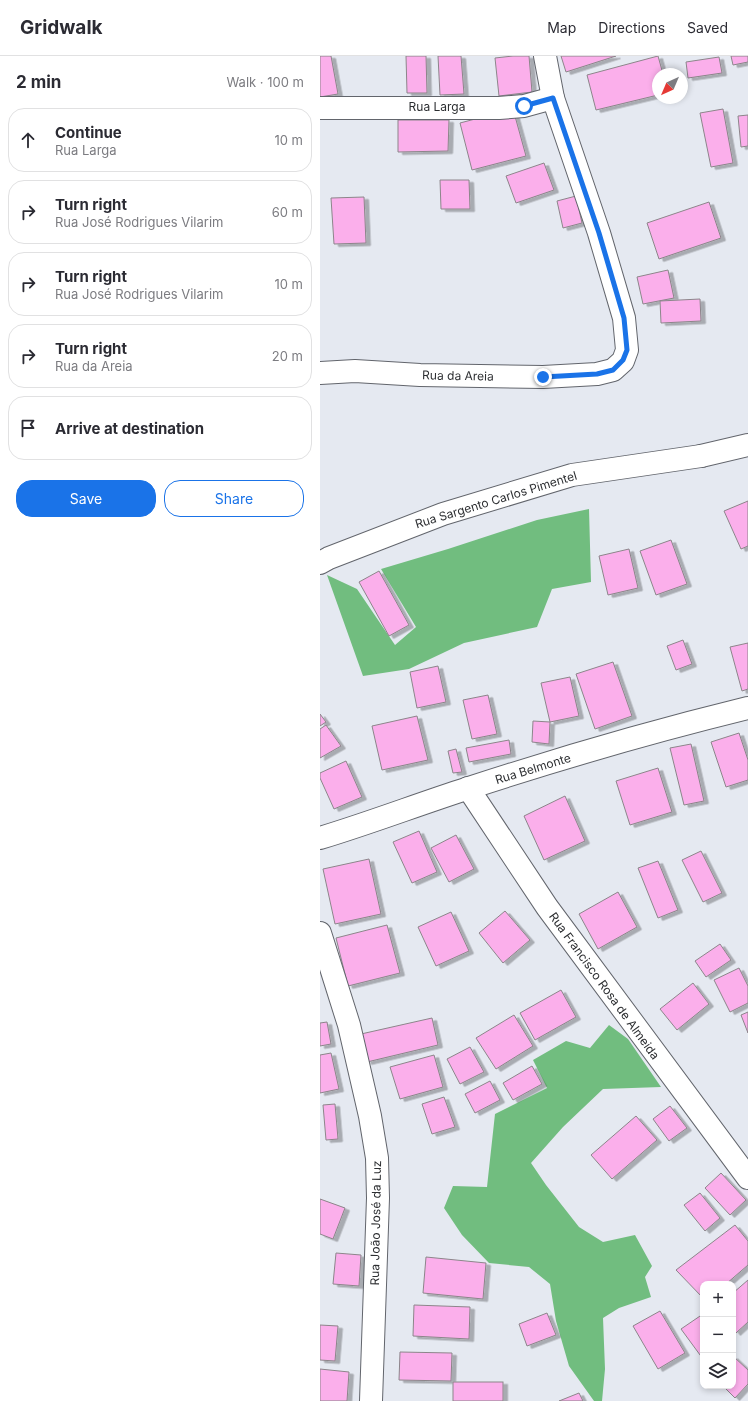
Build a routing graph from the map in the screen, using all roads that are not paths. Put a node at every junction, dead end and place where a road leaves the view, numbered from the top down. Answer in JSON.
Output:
{"nodes":[{"id":1,"x":545,"y":56,"type":"edge"},
{"id":2,"x":553,"y":98,"type":"junction"},
{"id":3,"x":320,"y":108,"type":"edge"},
{"id":4,"x":320,"y":373,"type":"edge"},
{"id":5,"x":748,"y":445,"type":"edge"},
{"id":6,"x":320,"y":563,"type":"edge"},
{"id":7,"x":748,"y":708,"type":"edge"},
{"id":8,"x":468,"y":788,"type":"junction"},
{"id":9,"x":320,"y":838,"type":"edge"},
{"id":10,"x":320,"y":933,"type":"edge"},
{"id":11,"x":748,"y":1178,"type":"edge"},
{"id":12,"x":370,"y":1401,"type":"edge"}],
"edges":[{"from":1,"to":2,"type":"street","name":"Rua da Areia"},
{"from":2,"to":3,"type":"street","name":"Rua Larga"},
{"from":2,"to":4,"type":"street","name":"Rua da Areia"},
{"from":5,"to":6,"type":"street","name":"Rua Sargento Carlos Pimentel"},
{"from":7,"to":8,"type":"street","name":"Rua Belmonte"},
{"from":8,"to":9,"type":"street","name":"Rua Belmonte"},
{"from":8,"to":11,"type":"street","name":"Rua Francisco Rosa de Almeida"},
{"from":10,"to":12,"type":"street","name":"Rua João José da Luz"}]}
